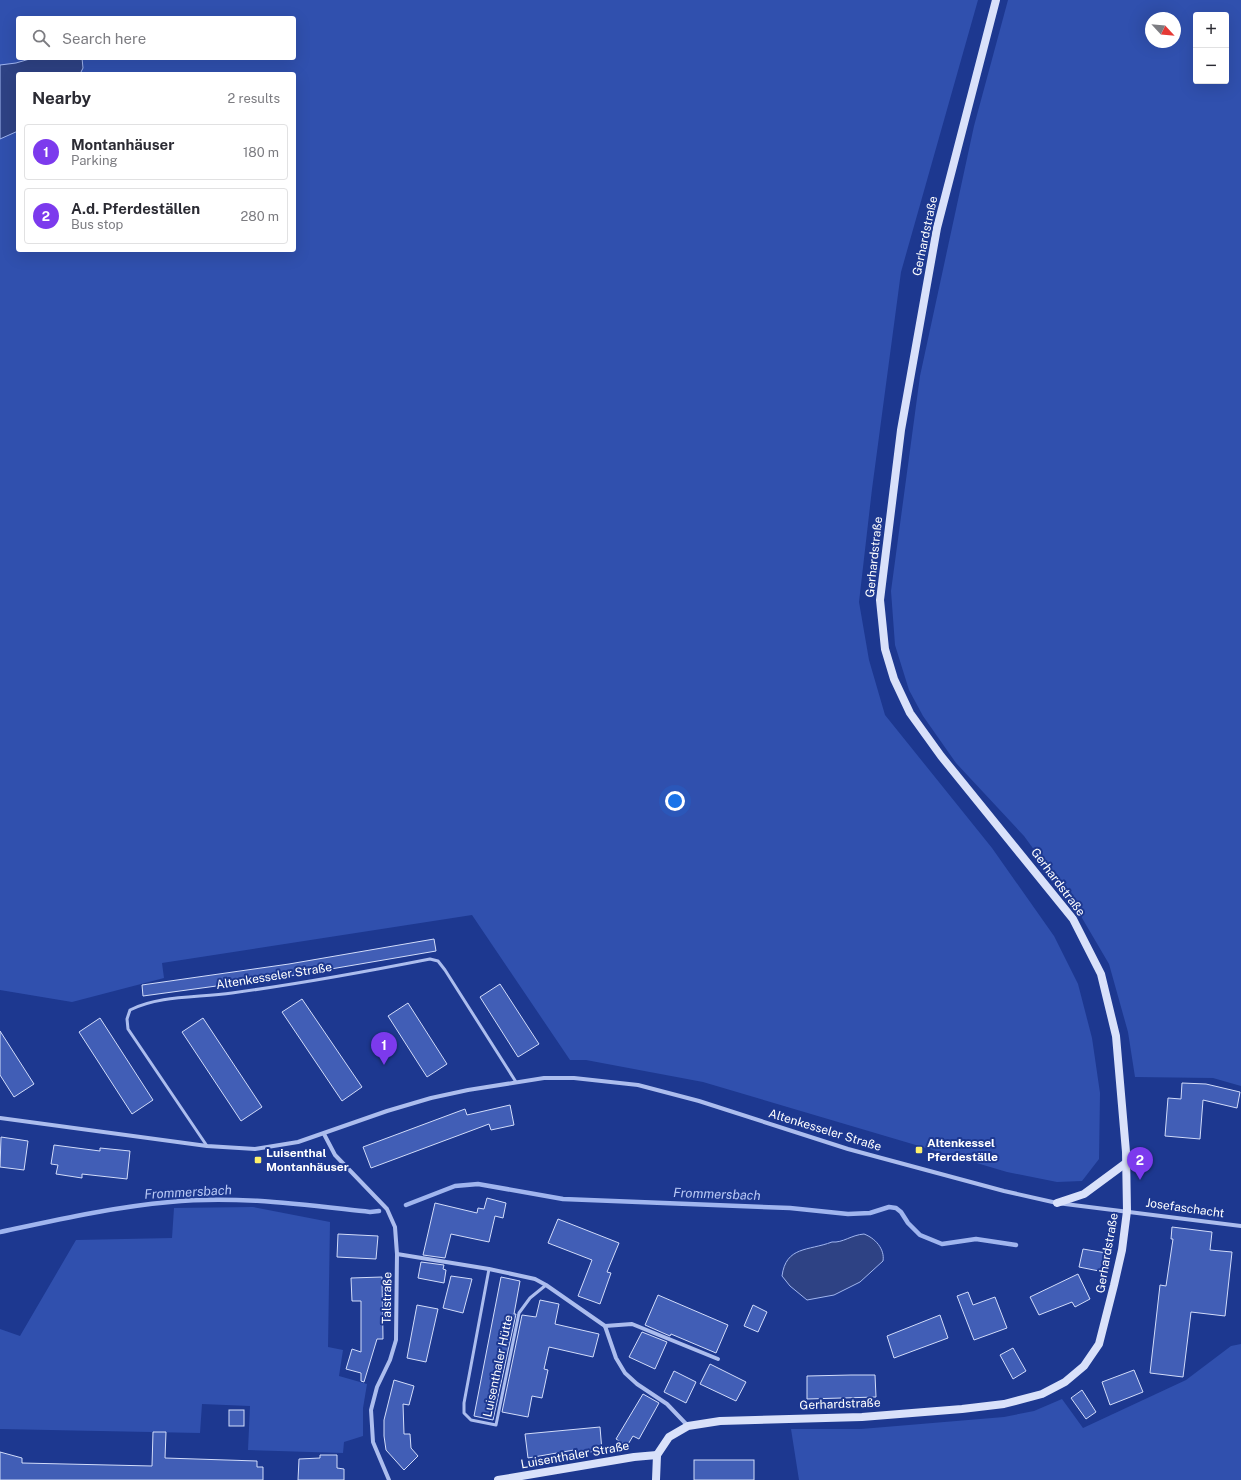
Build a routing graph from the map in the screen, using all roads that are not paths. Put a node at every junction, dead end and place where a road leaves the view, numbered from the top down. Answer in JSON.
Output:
{"nodes":[{"id":1,"x":996,"y":0,"type":"edge"},
{"id":2,"x":516,"y":1082,"type":"junction"},
{"id":3,"x":0,"y":1118,"type":"edge"},
{"id":4,"x":324,"y":1134,"type":"junction"},
{"id":5,"x":207,"y":1146,"type":"junction"},
{"id":6,"x":1126,"y":1164,"type":"junction"},
{"id":7,"x":1057,"y":1203,"type":"junction"},
{"id":8,"x":1127,"y":1211,"type":"junction"},
{"id":9,"x":1241,"y":1226,"type":"edge"},
{"id":10,"x":397,"y":1254,"type":"junction"},
{"id":11,"x":489,"y":1269,"type":"junction"},
{"id":12,"x":546,"y":1285,"type":"junction"},
{"id":13,"x":605,"y":1326,"type":"junction"},
{"id":14,"x":718,"y":1359,"type":"dead end"},
{"id":15,"x":688,"y":1426,"type":"junction"},
{"id":16,"x":657,"y":1455,"type":"junction"},
{"id":17,"x":389,"y":1480,"type":"edge"},
{"id":18,"x":498,"y":1480,"type":"edge"},
{"id":19,"x":656,"y":1480,"type":"edge"}],
"edges":[{"from":1,"to":6,"type":"street","name":"Gerhardstraße"},
{"from":2,"to":4,"type":"street","name":"Altenkesseler Straße"},
{"from":2,"to":5,"type":"lane","name":"Altenkesseler Straße"},
{"from":2,"to":7,"type":"street","name":"Altenkesseler Straße"},
{"from":3,"to":5,"type":"street","name":"Altenkesseler Straße"},
{"from":4,"to":5,"type":"street","name":"Altenkesseler Straße"},
{"from":4,"to":10,"type":"street","name":"Talstraße"},
{"from":6,"to":7,"type":"street"},
{"from":6,"to":8,"type":"street","name":"Gerhardstraße"},
{"from":7,"to":8,"type":"street","name":"Altenkesseler Straße"},
{"from":8,"to":9,"type":"street","name":"Josefaschacht"},
{"from":8,"to":15,"type":"street","name":"Gerhardstraße"},
{"from":10,"to":11,"type":"street"},
{"from":10,"to":17,"type":"street","name":"Talstraße"},
{"from":11,"to":12,"type":"street"},
{"from":11,"to":12,"type":"lane","name":"Luisenthaler Hütte"},
{"from":12,"to":13,"type":"street"},
{"from":13,"to":14,"type":"street"},
{"from":13,"to":15,"type":"street"},
{"from":15,"to":16,"type":"street","name":"Gerhardstraße"},
{"from":16,"to":18,"type":"street","name":"Luisenthaler Straße"},
{"from":16,"to":19,"type":"street"}]}
